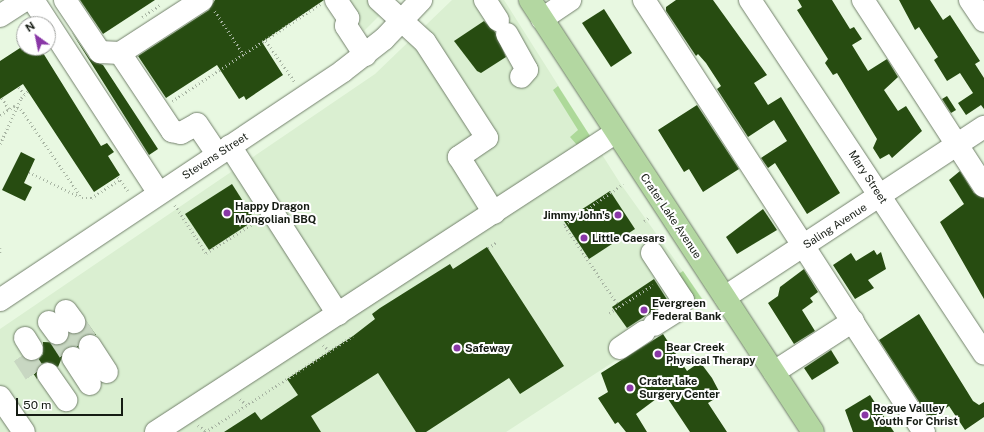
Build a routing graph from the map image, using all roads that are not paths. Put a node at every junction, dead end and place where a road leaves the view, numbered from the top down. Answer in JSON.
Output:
{"nodes":[{"id":1,"x":25,"y":0,"type":"edge"},
{"id":2,"x":33,"y":0,"type":"edge"},
{"id":3,"x":65,"y":0,"type":"edge"},
{"id":4,"x":336,"y":0,"type":"edge"},
{"id":5,"x":360,"y":0,"type":"edge"},
{"id":6,"x":364,"y":0,"type":"edge"},
{"id":7,"x":379,"y":0,"type":"edge"},
{"id":8,"x":421,"y":0,"type":"edge"},
{"id":9,"x":530,"y":0,"type":"edge"},
{"id":10,"x":570,"y":0,"type":"edge"},
{"id":11,"x":644,"y":0,"type":"edge"},
{"id":12,"x":750,"y":0,"type":"edge"},
{"id":13,"x":862,"y":0,"type":"edge"},
{"id":14,"x":970,"y":0,"type":"edge"},
{"id":15,"x":208,"y":4,"type":"edge"},
{"id":16,"x":0,"y":16,"type":"edge"},
{"id":17,"x":499,"y":17,"type":"edge"},
{"id":18,"x":542,"y":19,"type":"junction"},
{"id":19,"x":402,"y":20,"type":"junction"},
{"id":20,"x":984,"y":21,"type":"edge"},
{"id":21,"x":120,"y":53,"type":"junction"},
{"id":22,"x":365,"y":55,"type":"junction"},
{"id":23,"x":524,"y":73,"type":"dead end"},
{"id":24,"x":984,"y":127,"type":"edge"},
{"id":25,"x":615,"y":133,"type":"junction"},
{"id":26,"x":958,"y":144,"type":"junction"},
{"id":27,"x":224,"y":150,"type":"junction"},
{"id":28,"x":984,"y":186,"type":"edge"},
{"id":29,"x":880,"y":196,"type":"junction"},
{"id":30,"x":167,"y":199,"type":"junction"},
{"id":31,"x":494,"y":213,"type":"junction"},
{"id":32,"x":804,"y":246,"type":"junction"},
{"id":33,"x":652,"y":253,"type":"dead end"},
{"id":34,"x":725,"y":297,"type":"junction"},
{"id":35,"x":0,"y":300,"type":"edge"},
{"id":36,"x":338,"y":314,"type":"junction"},
{"id":37,"x":853,"y":321,"type":"junction"},
{"id":38,"x":620,"y":348,"type":"dead end"},
{"id":39,"x":85,"y":350,"type":"tunnel mouth"},
{"id":40,"x":984,"y":354,"type":"edge"},
{"id":41,"x":774,"y":372,"type":"junction"},
{"id":42,"x":102,"y":376,"type":"dead end"},
{"id":43,"x":44,"y":377,"type":"tunnel mouth"},
{"id":44,"x":0,"y":396,"type":"edge"},
{"id":45,"x":61,"y":403,"type":"dead end"},
{"id":46,"x":24,"y":432,"type":"edge"},
{"id":47,"x":156,"y":432,"type":"edge"},
{"id":48,"x":811,"y":432,"type":"edge"},
{"id":49,"x":924,"y":432,"type":"edge"}],
"edges":[{"from":1,"to":16,"type":"street"},
{"from":2,"to":30,"type":"street"},
{"from":3,"to":21,"type":"street"},
{"from":4,"to":22,"type":"street"},
{"from":5,"to":6,"type":"street"},
{"from":7,"to":19,"type":"street"},
{"from":8,"to":19,"type":"street","name":"Stevens Street"},
{"from":9,"to":18,"type":"main road","name":"Crater Lake Avenue"},
{"from":10,"to":18,"type":"street"},
{"from":11,"to":32,"type":"street"},
{"from":12,"to":29,"type":"street","name":"Mary Street"},
{"from":13,"to":26,"type":"street"},
{"from":14,"to":20,"type":"street"},
{"from":15,"to":21,"type":"street"},
{"from":17,"to":23,"type":"street"},
{"from":18,"to":25,"type":"main road","name":"Crater Lake Avenue"},
{"from":19,"to":22,"type":"street","name":"Stevens Street"},
{"from":19,"to":31,"type":"street"},
{"from":21,"to":27,"type":"street"},
{"from":22,"to":27,"type":"street","name":"Stevens Street"},
{"from":24,"to":26,"type":"street","name":"Saling Avenue"},
{"from":25,"to":31,"type":"street"},
{"from":25,"to":34,"type":"main road","name":"Crater Lake Avenue"},
{"from":26,"to":28,"type":"street"},
{"from":26,"to":29,"type":"street","name":"Saling Avenue"},
{"from":27,"to":30,"type":"street","name":"Stevens Street"},
{"from":27,"to":36,"type":"street"},
{"from":29,"to":32,"type":"street","name":"Saling Avenue"},
{"from":29,"to":40,"type":"street","name":"Mary Street"},
{"from":30,"to":35,"type":"street","name":"Stevens Street"},
{"from":31,"to":36,"type":"street"},
{"from":32,"to":34,"type":"street","name":"Saling Avenue"},
{"from":32,"to":37,"type":"street"},
{"from":33,"to":38,"type":"street"},
{"from":34,"to":41,"type":"main road","name":"Crater Lake Avenue"},
{"from":36,"to":47,"type":"street"},
{"from":37,"to":41,"type":"street"},
{"from":37,"to":49,"type":"street"},
{"from":39,"to":42,"type":"street"},
{"from":41,"to":48,"type":"main road","name":"Crater Lake Avenue"},
{"from":43,"to":45,"type":"street"},
{"from":44,"to":46,"type":"street"}]}
